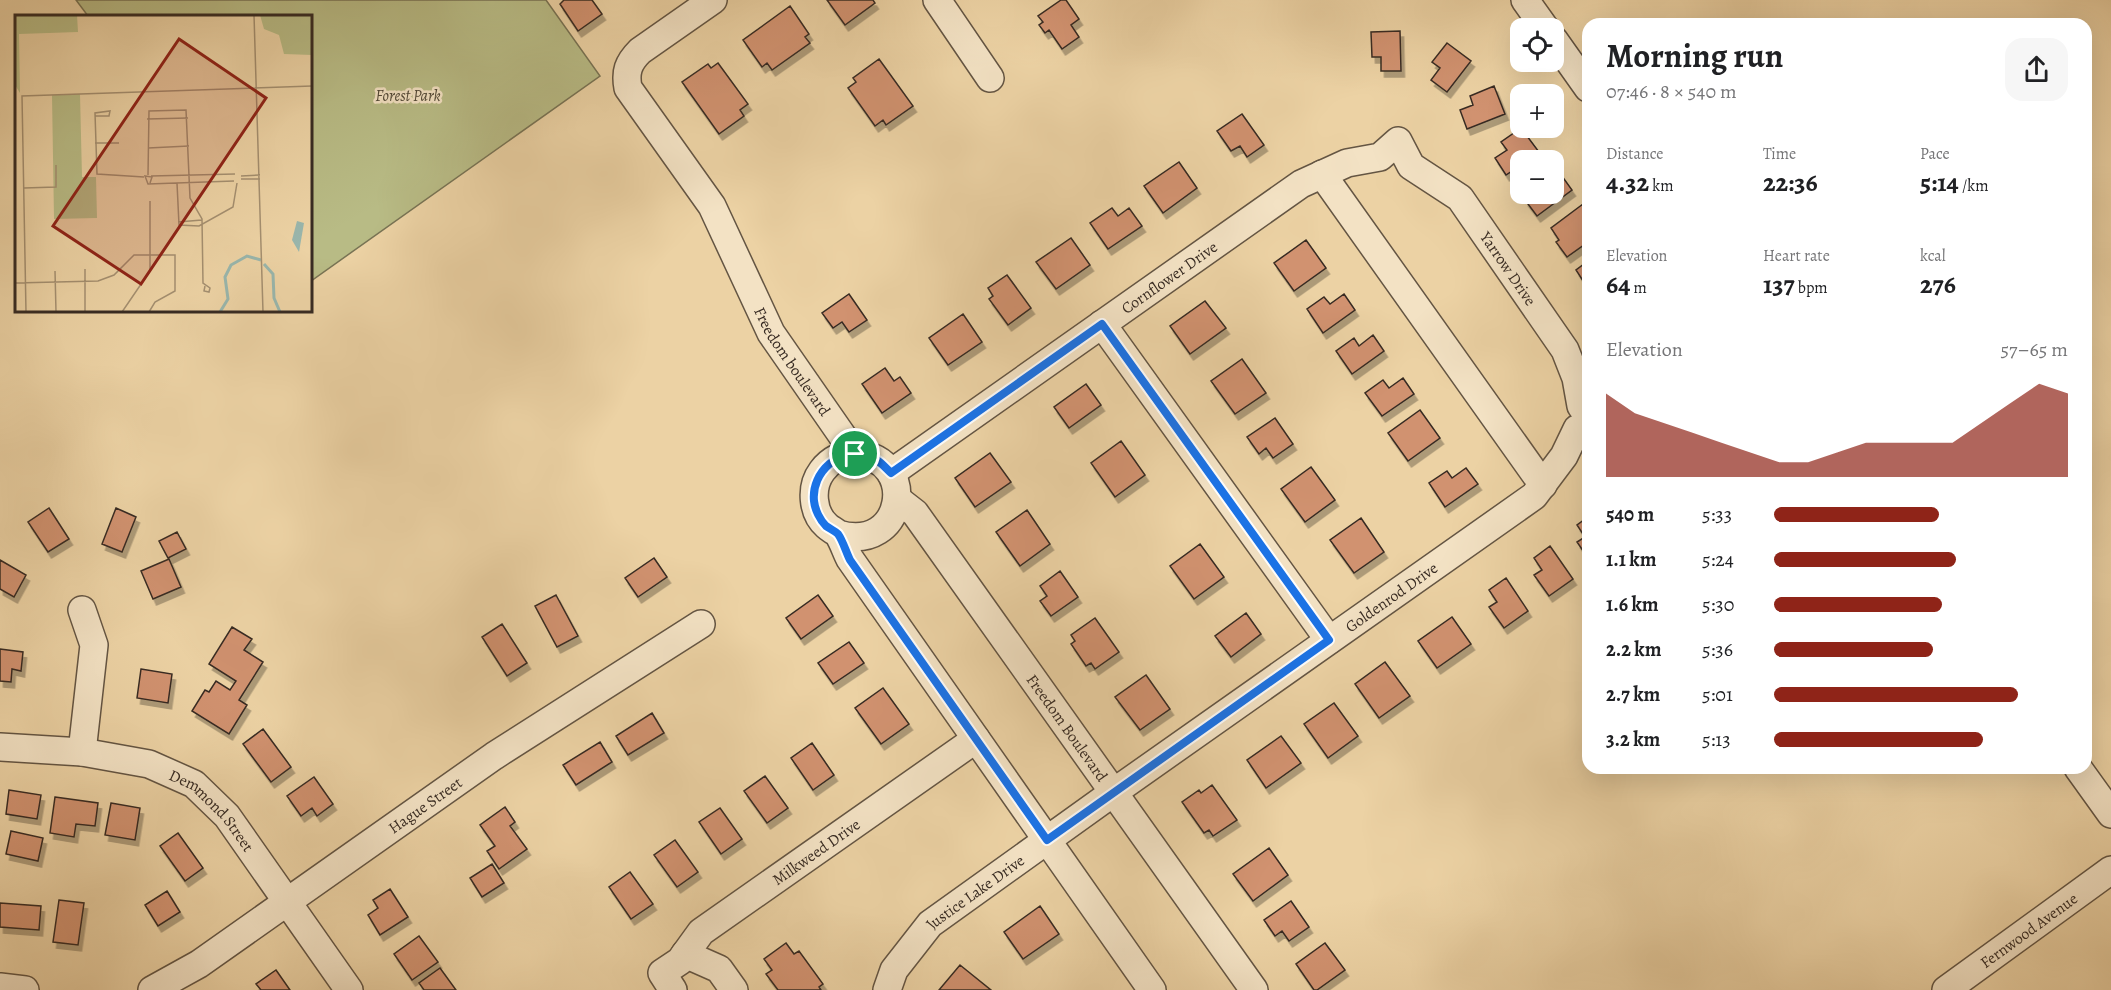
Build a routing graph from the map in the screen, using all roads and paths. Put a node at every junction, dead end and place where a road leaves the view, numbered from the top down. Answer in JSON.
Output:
{"nodes":[{"id":1,"x":713,"y":0,"type":"edge"},
{"id":2,"x":937,"y":0,"type":"edge"},
{"id":3,"x":1525,"y":0,"type":"edge"},
{"id":4,"x":1538,"y":18,"type":"edge"},
{"id":5,"x":1564,"y":54,"type":"edge"},
{"id":6,"x":990,"y":78,"type":"dead end"},
{"id":7,"x":1582,"y":80,"type":"edge"},
{"id":8,"x":1398,"y":141,"type":"joint"},
{"id":9,"x":1322,"y":174,"type":"junction"},
{"id":10,"x":1102,"y":324,"type":"junction"},
{"id":11,"x":1582,"y":407,"type":"edge"},
{"id":12,"x":1582,"y":429,"type":"edge"},
{"id":13,"x":855,"y":454,"type":"junction"},
{"id":14,"x":891,"y":473,"type":"junction"},
{"id":15,"x":1543,"y":484,"type":"junction"},
{"id":16,"x":897,"y":499,"type":"junction"},
{"id":17,"x":838,"y":534,"type":"junction"},
{"id":18,"x":82,"y":610,"type":"dead end"},
{"id":19,"x":701,"y":624,"type":"dead end"},
{"id":20,"x":1329,"y":640,"type":"junction"},
{"id":21,"x":976,"y":739,"type":"junction"},
{"id":22,"x":0,"y":747,"type":"edge"},
{"id":23,"x":82,"y":753,"type":"junction"},
{"id":24,"x":2082,"y":774,"type":"edge"},
{"id":25,"x":1114,"y":792,"type":"junction"},
{"id":26,"x":2111,"y":814,"type":"edge"},
{"id":27,"x":1047,"y":840,"type":"junction"},
{"id":28,"x":2111,"y":870,"type":"edge"},
{"id":29,"x":287,"y":902,"type":"junction"},
{"id":30,"x":685,"y":954,"type":"junction"},
{"id":31,"x":667,"y":982,"type":"edge"},
{"id":32,"x":0,"y":987,"type":"edge"},
{"id":33,"x":25,"y":990,"type":"edge"},
{"id":34,"x":152,"y":990,"type":"edge"},
{"id":35,"x":349,"y":990,"type":"edge"},
{"id":36,"x":734,"y":990,"type":"edge"},
{"id":37,"x":887,"y":990,"type":"edge"},
{"id":38,"x":1152,"y":990,"type":"edge"},
{"id":39,"x":1254,"y":990,"type":"edge"},
{"id":40,"x":1946,"y":990,"type":"edge"}],
"edges":[{"from":1,"to":13,"type":"street","name":"Freedom boulevard"},
{"from":2,"to":6,"type":"street"},
{"from":3,"to":4,"type":"street"},
{"from":5,"to":7,"type":"street"},
{"from":8,"to":9,"type":"street","name":"Cornflower Drive"},
{"from":8,"to":11,"type":"street","name":"Yarrow Drive"},
{"from":9,"to":10,"type":"street","name":"Cornflower Drive"},
{"from":9,"to":15,"type":"street"},
{"from":10,"to":14,"type":"street","name":"Cornflower Drive"},
{"from":10,"to":20,"type":"street"},
{"from":12,"to":15,"type":"street","name":"Goldenrod Drive"},
{"from":13,"to":14,"type":"street"},
{"from":13,"to":17,"type":"street"},
{"from":14,"to":16,"type":"street"},
{"from":15,"to":20,"type":"street","name":"Goldenrod Drive"},
{"from":16,"to":17,"type":"street"},
{"from":16,"to":25,"type":"street","name":"Freedom Boulevard"},
{"from":17,"to":21,"type":"street"},
{"from":18,"to":23,"type":"street"},
{"from":19,"to":29,"type":"street","name":"Hague Street"},
{"from":20,"to":25,"type":"street","name":"Goldenrod Drive"},
{"from":21,"to":27,"type":"street"},
{"from":21,"to":30,"type":"street","name":"Milkweed Drive"},
{"from":22,"to":23,"type":"street","name":"Demmond Street"},
{"from":23,"to":29,"type":"street","name":"Demmond Street"},
{"from":24,"to":26,"type":"street"},
{"from":25,"to":27,"type":"street","name":"Justice Lake Drive"},
{"from":25,"to":39,"type":"street","name":"Freedom Boulevard"},
{"from":27,"to":37,"type":"street","name":"Justice Lake Drive"},
{"from":27,"to":38,"type":"street"},
{"from":28,"to":40,"type":"street","name":"Fernwood Avenue"},
{"from":29,"to":34,"type":"street","name":"Hague Street"},
{"from":29,"to":35,"type":"street","name":"Demmond Street"},
{"from":30,"to":31,"type":"street","name":"Milkweed Drive"},
{"from":30,"to":36,"type":"street"},
{"from":32,"to":33,"type":"street"}]}
